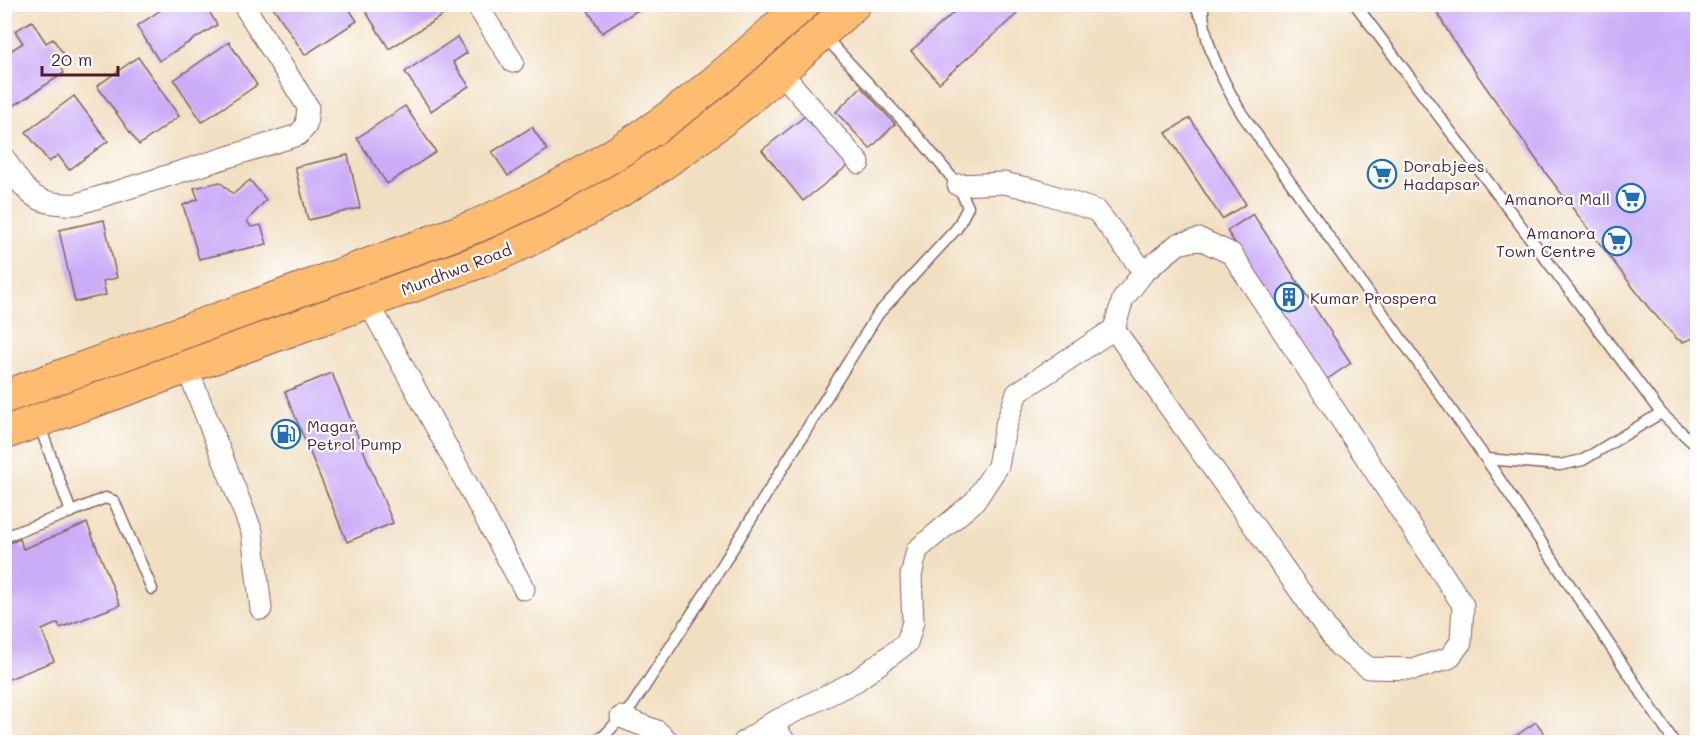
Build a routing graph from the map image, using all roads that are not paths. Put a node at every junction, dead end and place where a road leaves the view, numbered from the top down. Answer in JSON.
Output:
{"nodes":[{"id":1,"x":243,"y":4,"type":"edge"},
{"id":2,"x":476,"y":4,"type":"edge"},
{"id":3,"x":854,"y":4,"type":"edge"},
{"id":4,"x":1194,"y":4,"type":"edge"},
{"id":5,"x":1203,"y":4,"type":"edge"},
{"id":6,"x":1355,"y":4,"type":"edge"},
{"id":7,"x":808,"y":18,"type":"edge"},
{"id":8,"x":1204,"y":23,"type":"junction"},
{"id":9,"x":513,"y":62,"type":"dead end"},
{"id":10,"x":780,"y":71,"type":"junction"},
{"id":11,"x":4,"y":158,"type":"edge"},
{"id":12,"x":859,"y":163,"type":"dead end"},
{"id":13,"x":958,"y":185,"type":"junction"},
{"id":14,"x":1144,"y":272,"type":"junction"},
{"id":15,"x":368,"y":302,"type":"junction"},
{"id":16,"x":1114,"y":329,"type":"junction"},
{"id":17,"x":187,"y":368,"type":"junction"},
{"id":18,"x":4,"y":397,"type":"edge"},
{"id":19,"x":1661,"y":413,"type":"junction"},
{"id":20,"x":38,"y":421,"type":"junction"},
{"id":21,"x":4,"y":433,"type":"edge"},
{"id":22,"x":1698,"y":445,"type":"edge"},
{"id":23,"x":1486,"y":459,"type":"junction"},
{"id":24,"x":71,"y":512,"type":"junction"},
{"id":25,"x":4,"y":537,"type":"edge"},
{"id":26,"x":152,"y":589,"type":"dead end"},
{"id":27,"x":524,"y":589,"type":"dead end"},
{"id":28,"x":261,"y":609,"type":"dead end"},
{"id":29,"x":621,"y":717,"type":"junction"},
{"id":30,"x":772,"y":723,"type":"junction"},
{"id":31,"x":591,"y":742,"type":"edge"},
{"id":32,"x":669,"y":742,"type":"edge"},
{"id":33,"x":744,"y":742,"type":"edge"},
{"id":34,"x":785,"y":742,"type":"edge"},
{"id":35,"x":1674,"y":742,"type":"edge"}],
"edges":[{"from":1,"to":11,"type":"street"},
{"from":2,"to":9,"type":"street"},
{"from":3,"to":7,"type":"highway","name":"Mundhwa Road"},
{"from":4,"to":8,"type":"lane"},
{"from":5,"to":8,"type":"lane"},
{"from":6,"to":19,"type":"lane"},
{"from":7,"to":10,"type":"highway","name":"Mundhwa Road"},
{"from":7,"to":13,"type":"lane"},
{"from":7,"to":18,"type":"highway","name":"Mundhwa Road"},
{"from":8,"to":23,"type":"lane"},
{"from":10,"to":12,"type":"street"},
{"from":10,"to":15,"type":"highway","name":"Mundhwa Road"},
{"from":13,"to":14,"type":"street"},
{"from":13,"to":29,"type":"lane"},
{"from":14,"to":16,"type":"street"},
{"from":14,"to":16,"type":"street"},
{"from":15,"to":17,"type":"highway","name":"Mundhwa Road"},
{"from":15,"to":27,"type":"street"},
{"from":16,"to":30,"type":"street"},
{"from":17,"to":20,"type":"highway","name":"Mundhwa Road"},
{"from":17,"to":28,"type":"street"},
{"from":19,"to":22,"type":"lane"},
{"from":19,"to":23,"type":"lane"},
{"from":20,"to":21,"type":"highway","name":"Mundhwa Road"},
{"from":20,"to":24,"type":"lane"},
{"from":23,"to":35,"type":"lane"},
{"from":24,"to":25,"type":"lane"},
{"from":24,"to":26,"type":"lane"},
{"from":29,"to":31,"type":"lane"},
{"from":29,"to":32,"type":"street"},
{"from":30,"to":33,"type":"street"},
{"from":30,"to":34,"type":"street"}]}
